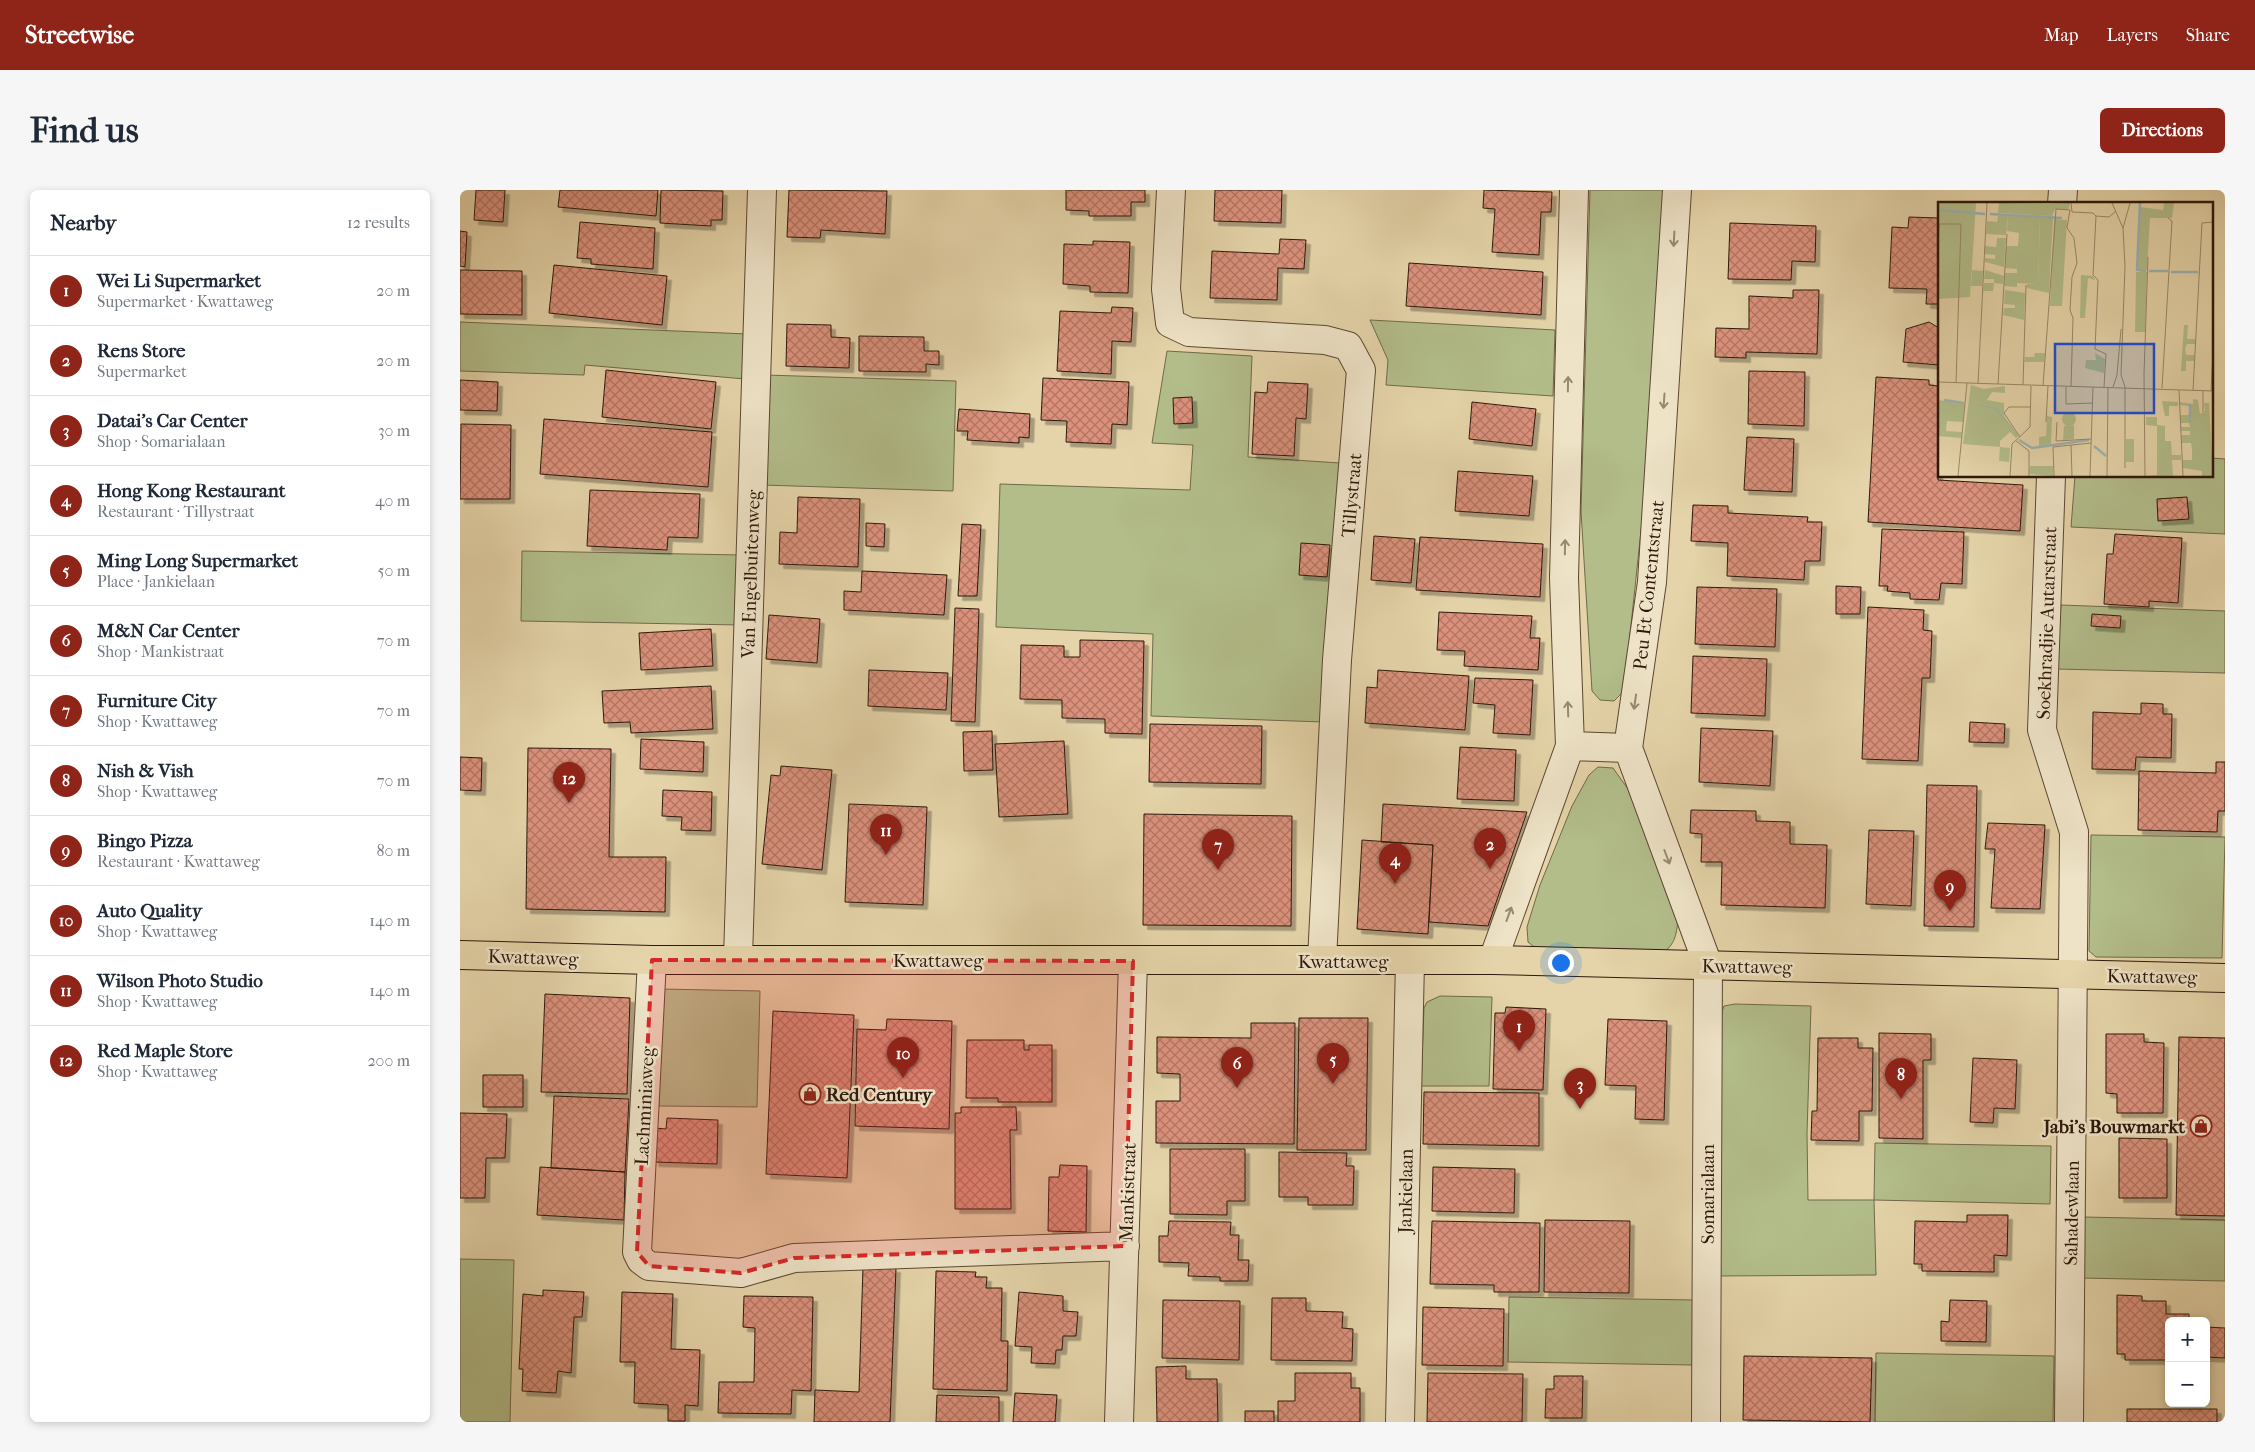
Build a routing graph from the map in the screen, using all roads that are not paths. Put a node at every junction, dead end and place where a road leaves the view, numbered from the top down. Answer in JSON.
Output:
{"nodes":[{"id":1,"x":762,"y":190,"type":"edge"},
{"id":2,"x":1171,"y":190,"type":"edge"},
{"id":3,"x":1574,"y":190,"type":"edge"},
{"id":4,"x":1677,"y":190,"type":"edge"},
{"id":5,"x":2051,"y":478,"type":"edge"},
{"id":6,"x":1570,"y":746,"type":"junction"},
{"id":7,"x":1628,"y":748,"type":"junction"},
{"id":8,"x":460,"y":954,"type":"edge"},
{"id":9,"x":738,"y":958,"type":"junction"},
{"id":10,"x":652,"y":960,"type":"junction"},
{"id":11,"x":1322,"y":960,"type":"junction"},
{"id":12,"x":1493,"y":960,"type":"junction"},
{"id":13,"x":1133,"y":961,"type":"junction"},
{"id":14,"x":1410,"y":961,"type":"junction"},
{"id":15,"x":1708,"y":965,"type":"junction"},
{"id":16,"x":2074,"y":974,"type":"junction"},
{"id":17,"x":2225,"y":978,"type":"edge"},
{"id":18,"x":1125,"y":1246,"type":"junction"},
{"id":19,"x":1119,"y":1422,"type":"edge"},
{"id":20,"x":1400,"y":1422,"type":"edge"},
{"id":21,"x":1706,"y":1422,"type":"edge"},
{"id":22,"x":2069,"y":1422,"type":"edge"}],
"edges":[{"from":1,"to":9,"type":"street","name":"Van Engelbuitenweg"},
{"from":2,"to":11,"type":"street","name":"Tillystraat"},
{"from":6,"to":3,"type":"street","one_way":true},
{"from":4,"to":7,"type":"street","name":"Peu Et Contentstraat","one_way":true},
{"from":5,"to":16,"type":"street","name":"Soekhradjie Autarstraat"},
{"from":6,"to":7,"type":"street"},
{"from":12,"to":6,"type":"street","one_way":true},
{"from":7,"to":15,"type":"street","name":"Peu Et Contentstraat","one_way":true},
{"from":8,"to":10,"type":"main road","name":"Kwattaweg"},
{"from":9,"to":10,"type":"main road","name":"Kwattaweg"},
{"from":9,"to":13,"type":"main road","name":"Kwattaweg"},
{"from":10,"to":18,"type":"street","name":"Lachminiaweg"},
{"from":11,"to":13,"type":"main road","name":"Kwattaweg"},
{"from":11,"to":14,"type":"main road","name":"Kwattaweg"},
{"from":12,"to":14,"type":"main road","name":"Kwattaweg"},
{"from":12,"to":15,"type":"main road","name":"Kwattaweg"},
{"from":13,"to":18,"type":"street","name":"Mankistraat"},
{"from":14,"to":20,"type":"street","name":"Jankielaan"},
{"from":15,"to":16,"type":"main road","name":"Kwattaweg"},
{"from":15,"to":21,"type":"street","name":"Somarialaan"},
{"from":16,"to":17,"type":"main road","name":"Kwattaweg"},
{"from":16,"to":22,"type":"street","name":"Sahadewlaan"},
{"from":18,"to":19,"type":"street","name":"Mankistraat"}]}
